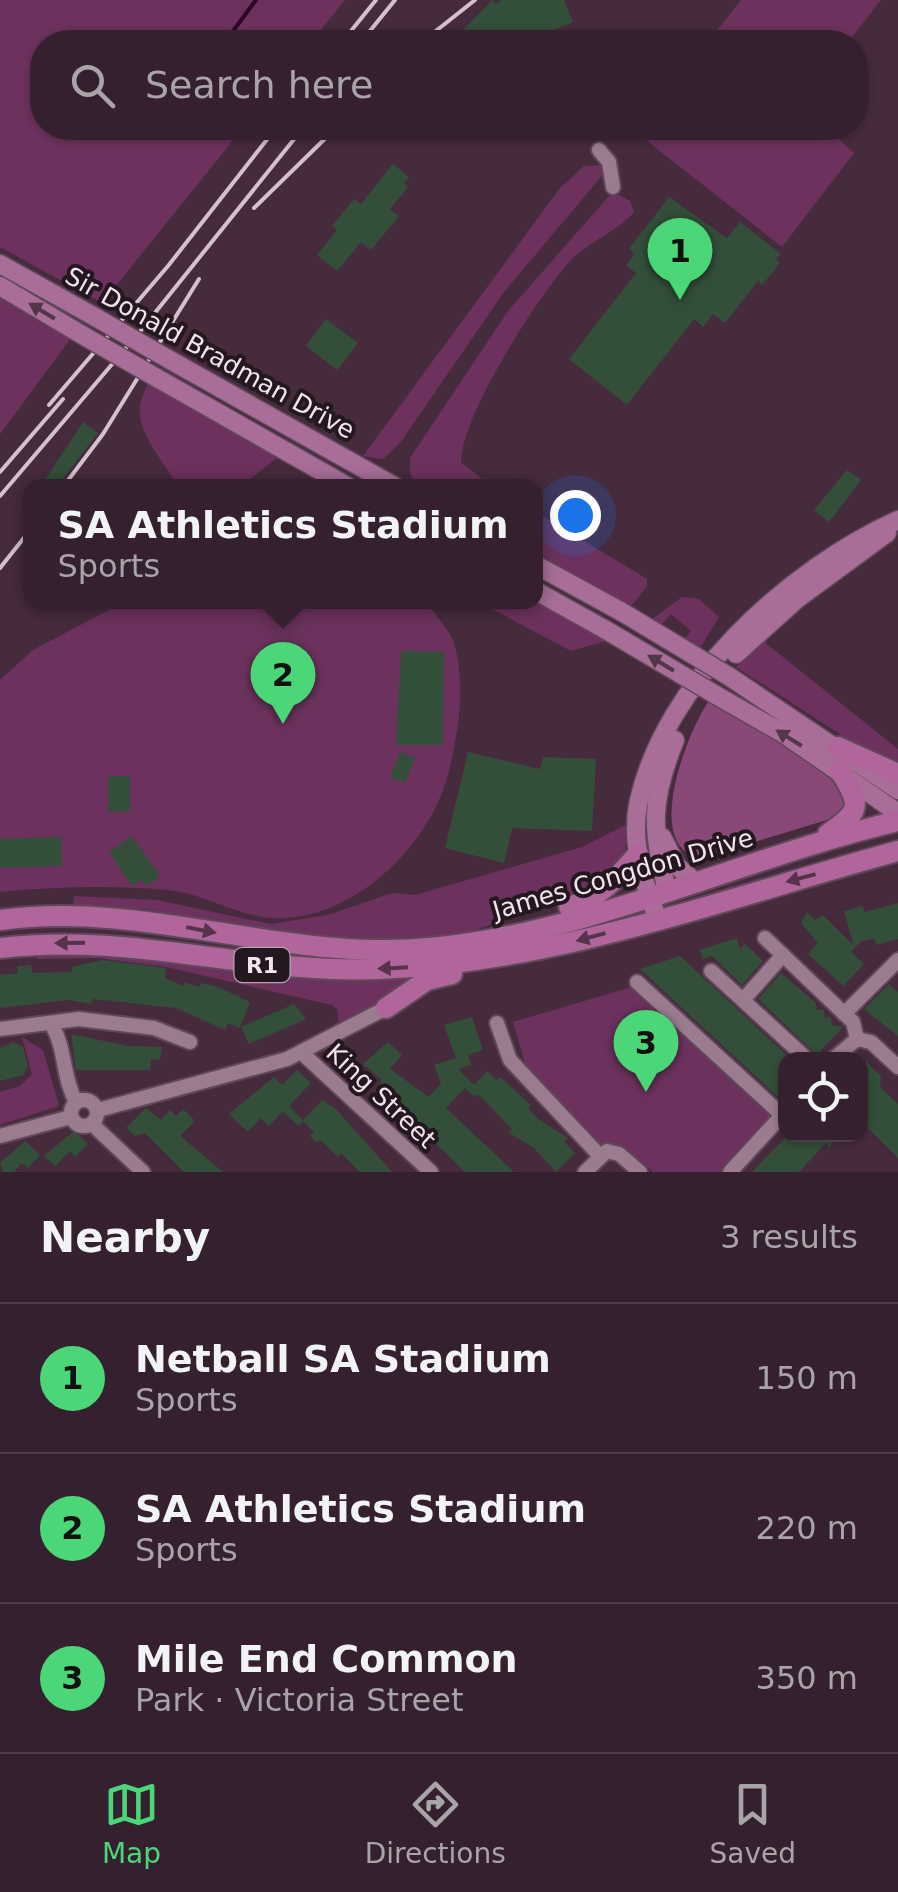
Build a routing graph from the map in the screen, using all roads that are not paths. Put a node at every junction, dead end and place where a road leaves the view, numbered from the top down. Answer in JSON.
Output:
{"nodes":[{"id":1,"x":599,"y":150,"type":"dead end"},
{"id":2,"x":613,"y":187,"type":"dead end"},
{"id":3,"x":0,"y":264,"type":"edge"},
{"id":4,"x":0,"y":286,"type":"edge"},
{"id":5,"x":336,"y":479,"type":"edge"},
{"id":6,"x":383,"y":479,"type":"edge"},
{"id":7,"x":898,"y":521,"type":"edge"},
{"id":8,"x":543,"y":569,"type":"edge"},
{"id":9,"x":543,"y":595,"type":"edge"},
{"id":10,"x":838,"y":747,"type":"junction"},
{"id":11,"x":840,"y":771,"type":"junction"},
{"id":12,"x":898,"y":774,"type":"edge"},
{"id":13,"x":898,"y":790,"type":"edge"},
{"id":14,"x":654,"y":813,"type":"junction"},
{"id":15,"x":898,"y":817,"type":"edge"},
{"id":16,"x":814,"y":844,"type":"junction"},
{"id":17,"x":897,"y":852,"type":"edge"},
{"id":18,"x":638,"y":854,"type":"junction"},
{"id":19,"x":694,"y":880,"type":"junction"},
{"id":20,"x":657,"y":892,"type":"junction"},
{"id":21,"x":664,"y":915,"type":"junction"},
{"id":22,"x":0,"y":920,"type":"edge"},
{"id":23,"x":509,"y":934,"type":"junction"},
{"id":24,"x":766,"y":938,"type":"dead end"},
{"id":25,"x":0,"y":948,"type":"edge"},
{"id":26,"x":524,"y":952,"type":"junction"},
{"id":27,"x":782,"y":955,"type":"junction"},
{"id":28,"x":898,"y":960,"type":"edge"},
{"id":29,"x":710,"y":971,"type":"dead end"},
{"id":30,"x":637,"y":982,"type":"dead end"},
{"id":31,"x":743,"y":1000,"type":"junction"},
{"id":32,"x":386,"y":1008,"type":"joint"},
{"id":33,"x":844,"y":1014,"type":"junction"},
{"id":34,"x":497,"y":1023,"type":"dead end"},
{"id":35,"x":52,"y":1024,"type":"junction"},
{"id":36,"x":0,"y":1029,"type":"edge"},
{"id":37,"x":858,"y":1038,"type":"junction"},
{"id":38,"x":190,"y":1042,"type":"dead end"},
{"id":39,"x":799,"y":1052,"type":"edge"},
{"id":40,"x":841,"y":1052,"type":"edge"},
{"id":41,"x":302,"y":1053,"type":"junction"},
{"id":42,"x":898,"y":1066,"type":"edge"},
{"id":43,"x":778,"y":1108,"type":"edge"},
{"id":44,"x":74,"y":1110,"type":"junction"},
{"id":45,"x":95,"y":1117,"type":"junction"},
{"id":46,"x":778,"y":1120,"type":"edge"},
{"id":47,"x":0,"y":1136,"type":"edge"},
{"id":48,"x":600,"y":1156,"type":"junction"},
{"id":49,"x":143,"y":1172,"type":"edge"},
{"id":50,"x":430,"y":1172,"type":"edge"},
{"id":51,"x":585,"y":1172,"type":"edge"},
{"id":52,"x":640,"y":1172,"type":"edge"},
{"id":53,"x":730,"y":1172,"type":"edge"}],
"edges":[{"from":1,"to":2,"type":"street"},
{"from":3,"to":6,"type":"main road","name":"Sir Donald Bradman Drive","bridge":true},
{"from":5,"to":4,"type":"main road","name":"Sir Donald Bradman Drive","one_way":true,"bridge":true},
{"from":7,"to":14,"type":"main road"},
{"from":7,"to":18,"type":"main road"},
{"from":8,"to":10,"type":"main road","bridge":true},
{"from":11,"to":9,"type":"main road","one_way":true,"bridge":true},
{"from":10,"to":12,"type":"highway"},
{"from":10,"to":13,"type":"main road"},
{"from":11,"to":15,"type":"main road"},
{"from":11,"to":16,"type":"highway"},
{"from":14,"to":19,"type":"main road"},
{"from":14,"to":20,"type":"main road"},
{"from":15,"to":16,"type":"highway","name":"James Congdon Drive","number":"R1"},
{"from":16,"to":19,"type":"highway","name":"James Congdon Drive","number":"R1"},
{"from":17,"to":21,"type":"highway","name":"James Congdon Drive","number":"R1","one_way":true},
{"from":18,"to":20,"type":"main road"},
{"from":18,"to":23,"type":"highway"},
{"from":19,"to":20,"type":"highway","name":"James Congdon Drive","number":"R1"},
{"from":20,"to":21,"type":"highway"},
{"from":20,"to":23,"type":"highway","name":"James Congdon Drive","number":"R1"},
{"from":21,"to":26,"type":"highway","name":"James Congdon Drive","number":"R1","one_way":true},
{"from":22,"to":23,"type":"highway","name":"James Congdon Drive","number":"R1","one_way":true},
{"from":24,"to":27,"type":"street"},
{"from":26,"to":25,"type":"highway","name":"James Congdon Drive","number":"R1","one_way":true},
{"from":26,"to":32,"type":"highway"},
{"from":27,"to":31,"type":"street"},
{"from":27,"to":33,"type":"street"},
{"from":28,"to":33,"type":"street"},
{"from":29,"to":31,"type":"street"},
{"from":30,"to":43,"type":"street"},
{"from":31,"to":39,"type":"street"},
{"from":32,"to":41,"type":"street"},
{"from":33,"to":37,"type":"street"},
{"from":34,"to":48,"type":"street"},
{"from":35,"to":36,"type":"street"},
{"from":35,"to":38,"type":"street"},
{"from":35,"to":44,"type":"street"},
{"from":37,"to":40,"type":"street"},
{"from":37,"to":42,"type":"street"},
{"from":41,"to":45,"type":"street"},
{"from":41,"to":50,"type":"street","name":"King Street"},
{"from":44,"to":45,"type":"street"},
{"from":44,"to":45,"type":"street"},
{"from":44,"to":47,"type":"street"},
{"from":45,"to":49,"type":"street"},
{"from":46,"to":53,"type":"street"},
{"from":48,"to":51,"type":"street"},
{"from":48,"to":52,"type":"street"}]}
